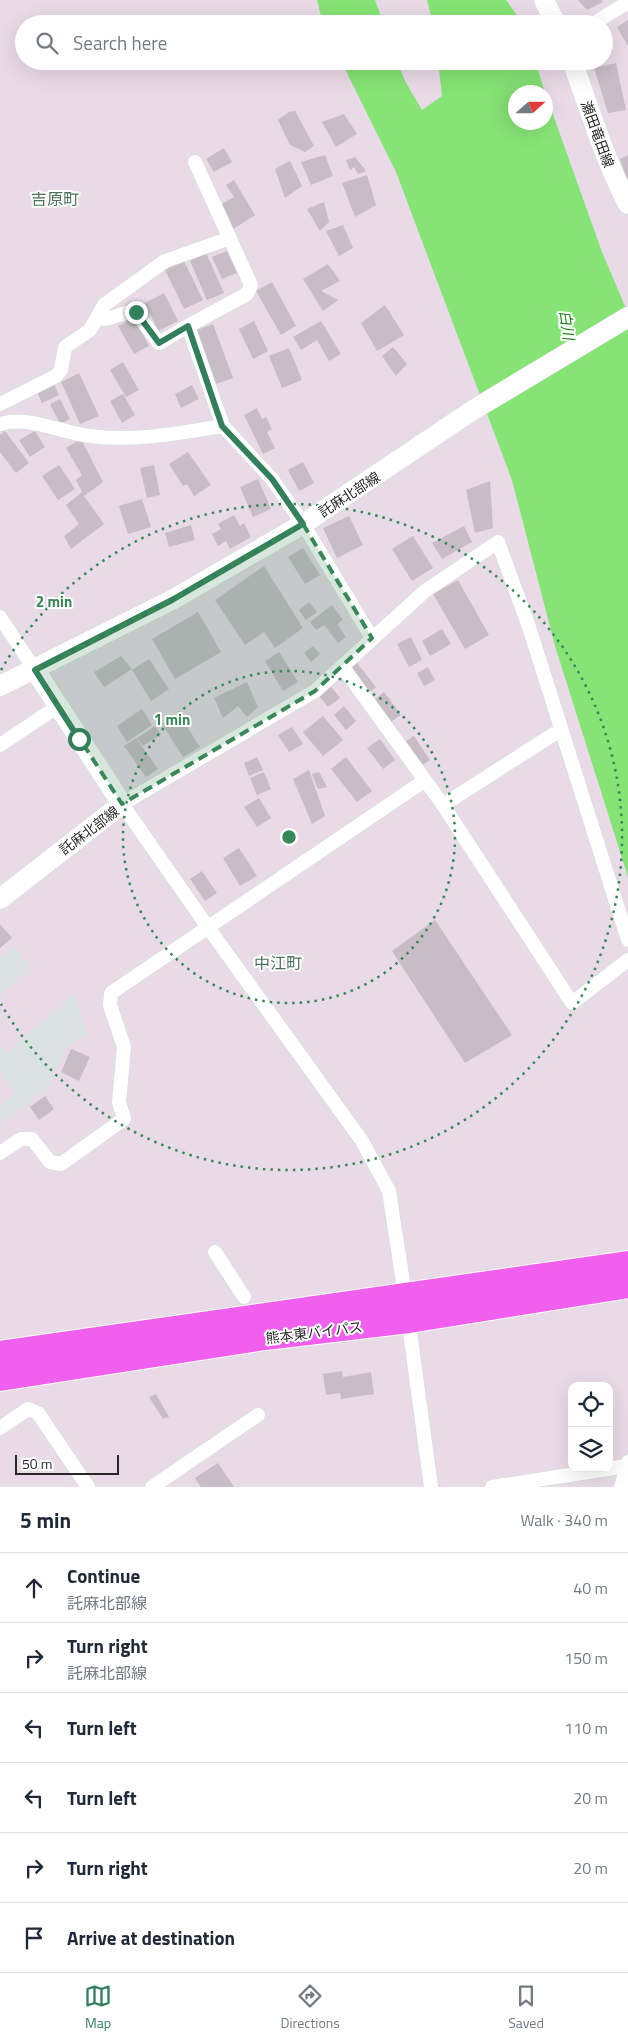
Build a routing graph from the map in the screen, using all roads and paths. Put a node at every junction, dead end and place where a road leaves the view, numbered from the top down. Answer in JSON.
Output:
{"nodes":[{"id":1,"x":544,"y":0,"type":"edge"},
{"id":2,"x":628,"y":2,"type":"edge"},
{"id":3,"x":552,"y":15,"type":"edge"},
{"id":4,"x":607,"y":15,"type":"edge"},
{"id":5,"x":575,"y":70,"type":"edge"},
{"id":6,"x":194,"y":162,"type":"dead end"},
{"id":7,"x":628,"y":204,"type":"edge"},
{"id":8,"x":230,"y":238,"type":"junction"},
{"id":9,"x":628,"y":317,"type":"edge"},
{"id":10,"x":97,"y":318,"type":"junction"},
{"id":11,"x":188,"y":326,"type":"junction"},
{"id":12,"x":0,"y":404,"type":"edge"},
{"id":13,"x":0,"y":424,"type":"edge"},
{"id":14,"x":222,"y":426,"type":"junction"},
{"id":15,"x":303,"y":524,"type":"junction"},
{"id":16,"x":0,"y":617,"type":"edge"},
{"id":17,"x":372,"y":638,"type":"junction"},
{"id":18,"x":342,"y":666,"type":"junction"},
{"id":19,"x":35,"y":670,"type":"junction"},
{"id":20,"x":0,"y":686,"type":"edge"},
{"id":21,"x":58,"y":706,"type":"junction"},
{"id":22,"x":554,"y":734,"type":"dead end"},
{"id":23,"x":0,"y":745,"type":"edge"},
{"id":24,"x":424,"y":781,"type":"junction"},
{"id":25,"x":122,"y":804,"type":"junction"},
{"id":26,"x":443,"y":805,"type":"junction"},
{"id":27,"x":0,"y":900,"type":"edge"},
{"id":28,"x":207,"y":926,"type":"junction"},
{"id":29,"x":628,"y":940,"type":"edge"},
{"id":30,"x":628,"y":960,"type":"edge"},
{"id":31,"x":0,"y":1153,"type":"edge"},
{"id":32,"x":215,"y":1252,"type":"dead end"},
{"id":33,"x":628,"y":1264,"type":"edge"},
{"id":34,"x":562,"y":1284,"type":"junction"},
{"id":35,"x":628,"y":1285,"type":"edge"},
{"id":36,"x":405,"y":1295,"type":"junction"},
{"id":37,"x":244,"y":1297,"type":"dead end"},
{"id":38,"x":409,"y":1320,"type":"junction"},
{"id":39,"x":0,"y":1354,"type":"edge"},
{"id":40,"x":0,"y":1378,"type":"edge"},
{"id":41,"x":258,"y":1415,"type":"dead end"},
{"id":42,"x":0,"y":1428,"type":"edge"},
{"id":43,"x":628,"y":1464,"type":"edge"},
{"id":44,"x":88,"y":1487,"type":"edge"},
{"id":45,"x":152,"y":1487,"type":"edge"},
{"id":46,"x":431,"y":1487,"type":"edge"},
{"id":47,"x":492,"y":1487,"type":"edge"},
{"id":48,"x":621,"y":1487,"type":"edge"}],
"edges":[{"from":1,"to":3,"type":"main road"},
{"from":2,"to":4,"type":"street"},
{"from":5,"to":7,"type":"main road","name":"瀬田竜田線"},
{"from":6,"to":8,"type":"street"},
{"from":8,"to":10,"type":"street"},
{"from":8,"to":11,"type":"street"},
{"from":9,"to":15,"type":"main road","name":"託麻北部線"},
{"from":10,"to":11,"type":"street"},
{"from":10,"to":12,"type":"street"},
{"from":11,"to":14,"type":"street"},
{"from":13,"to":14,"type":"street"},
{"from":14,"to":15,"type":"street"},
{"from":15,"to":17,"type":"street"},
{"from":15,"to":19,"type":"main road","name":"託麻北部線"},
{"from":16,"to":19,"type":"street"},
{"from":17,"to":18,"type":"street"},
{"from":17,"to":29,"type":"street"},
{"from":18,"to":24,"type":"street"},
{"from":18,"to":25,"type":"street"},
{"from":19,"to":20,"type":"main road","name":"託麻北部線"},
{"from":19,"to":21,"type":"main road","name":"託麻北部線"},
{"from":21,"to":23,"type":"street"},
{"from":21,"to":25,"type":"main road","name":"託麻北部線"},
{"from":22,"to":26,"type":"street"},
{"from":24,"to":26,"type":"street"},
{"from":24,"to":28,"type":"street"},
{"from":25,"to":27,"type":"main road","name":"託麻北部線"},
{"from":25,"to":28,"type":"street"},
{"from":26,"to":30,"type":"street"},
{"from":28,"to":31,"type":"street"},
{"from":28,"to":36,"type":"street"},
{"from":32,"to":37,"type":"street"},
{"from":33,"to":34,"type":"highway","name":"熊本東バイパス"},
{"from":34,"to":35,"type":"highway","name":"熊本東バイパス"},
{"from":34,"to":36,"type":"highway","name":"熊本東バイパス"},
{"from":34,"to":38,"type":"highway","name":"熊本東バイパス"},
{"from":36,"to":38,"type":"street"},
{"from":36,"to":39,"type":"highway","name":"熊本東バイパス"},
{"from":38,"to":40,"type":"highway","name":"熊本東バイパス"},
{"from":38,"to":46,"type":"street"},
{"from":41,"to":45,"type":"street"},
{"from":42,"to":44,"type":"street"},
{"from":43,"to":47,"type":"street"},
{"from":43,"to":48,"type":"street"}]}
